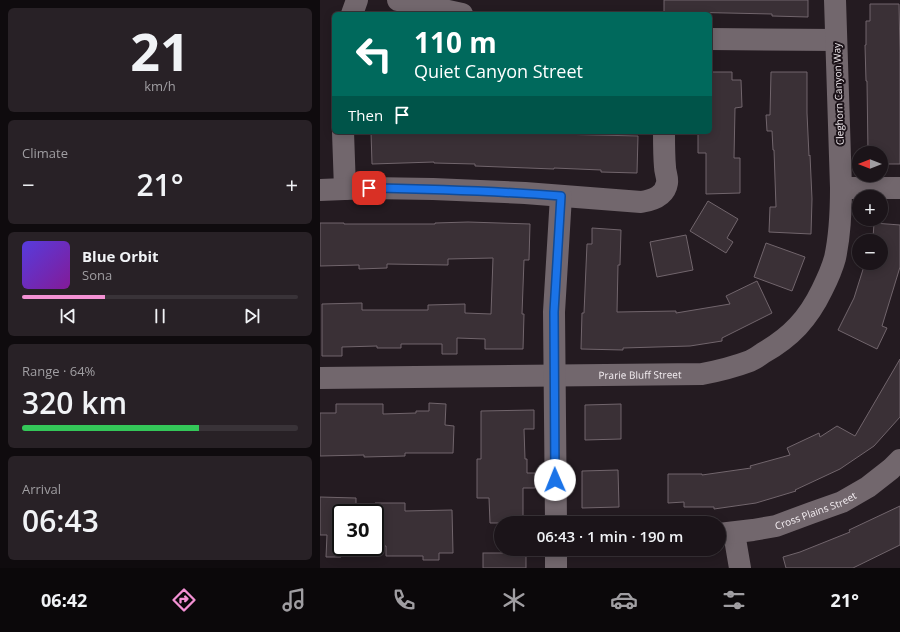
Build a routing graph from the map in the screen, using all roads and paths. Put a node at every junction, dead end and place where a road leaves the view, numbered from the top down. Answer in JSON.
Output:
{"nodes":[{"id":1,"x":357,"y":0,"type":"edge"},
{"id":2,"x":398,"y":0,"type":"edge"},
{"id":3,"x":835,"y":0,"type":"edge"},
{"id":4,"x":353,"y":12,"type":"edge"},
{"id":5,"x":453,"y":12,"type":"edge"},
{"id":6,"x":712,"y":39,"type":"edge"},
{"id":7,"x":836,"y":40,"type":"junction"},
{"id":8,"x":343,"y":134,"type":"edge"},
{"id":9,"x":664,"y":134,"type":"edge"},
{"id":10,"x":841,"y":188,"type":"junction"},
{"id":11,"x":900,"y":188,"type":"edge"},
{"id":12,"x":345,"y":189,"type":"junction"},
{"id":13,"x":320,"y":190,"type":"edge"},
{"id":14,"x":561,"y":196,"type":"junction"},
{"id":15,"x":554,"y":376,"type":"junction"},
{"id":16,"x":320,"y":378,"type":"edge"},
{"id":17,"x":900,"y":460,"type":"edge"},
{"id":18,"x":556,"y":516,"type":"edge"},
{"id":19,"x":727,"y":534,"type":"edge"},
{"id":20,"x":556,"y":556,"type":"edge"},
{"id":21,"x":556,"y":568,"type":"edge"},
{"id":22,"x":740,"y":568,"type":"edge"}],
"edges":[{"from":1,"to":4,"type":"street"},
{"from":2,"to":5,"type":"street"},
{"from":3,"to":7,"type":"street","name":"Cleghorn Canyon Way"},
{"from":6,"to":7,"type":"street"},
{"from":7,"to":10,"type":"street","name":"Cleghorn Canyon Way"},
{"from":8,"to":12,"type":"street"},
{"from":9,"to":14,"type":"street"},
{"from":10,"to":11,"type":"street"},
{"from":10,"to":15,"type":"street","name":"Prarie Bluff Street"},
{"from":12,"to":13,"type":"street"},
{"from":12,"to":14,"type":"street"},
{"from":14,"to":15,"type":"street"},
{"from":15,"to":16,"type":"street","name":"Prarie Bluff Street"},
{"from":15,"to":18,"type":"street"},
{"from":17,"to":19,"type":"street","name":"Cross Plains Street"},
{"from":19,"to":22,"type":"street"},
{"from":20,"to":21,"type":"street"}]}
